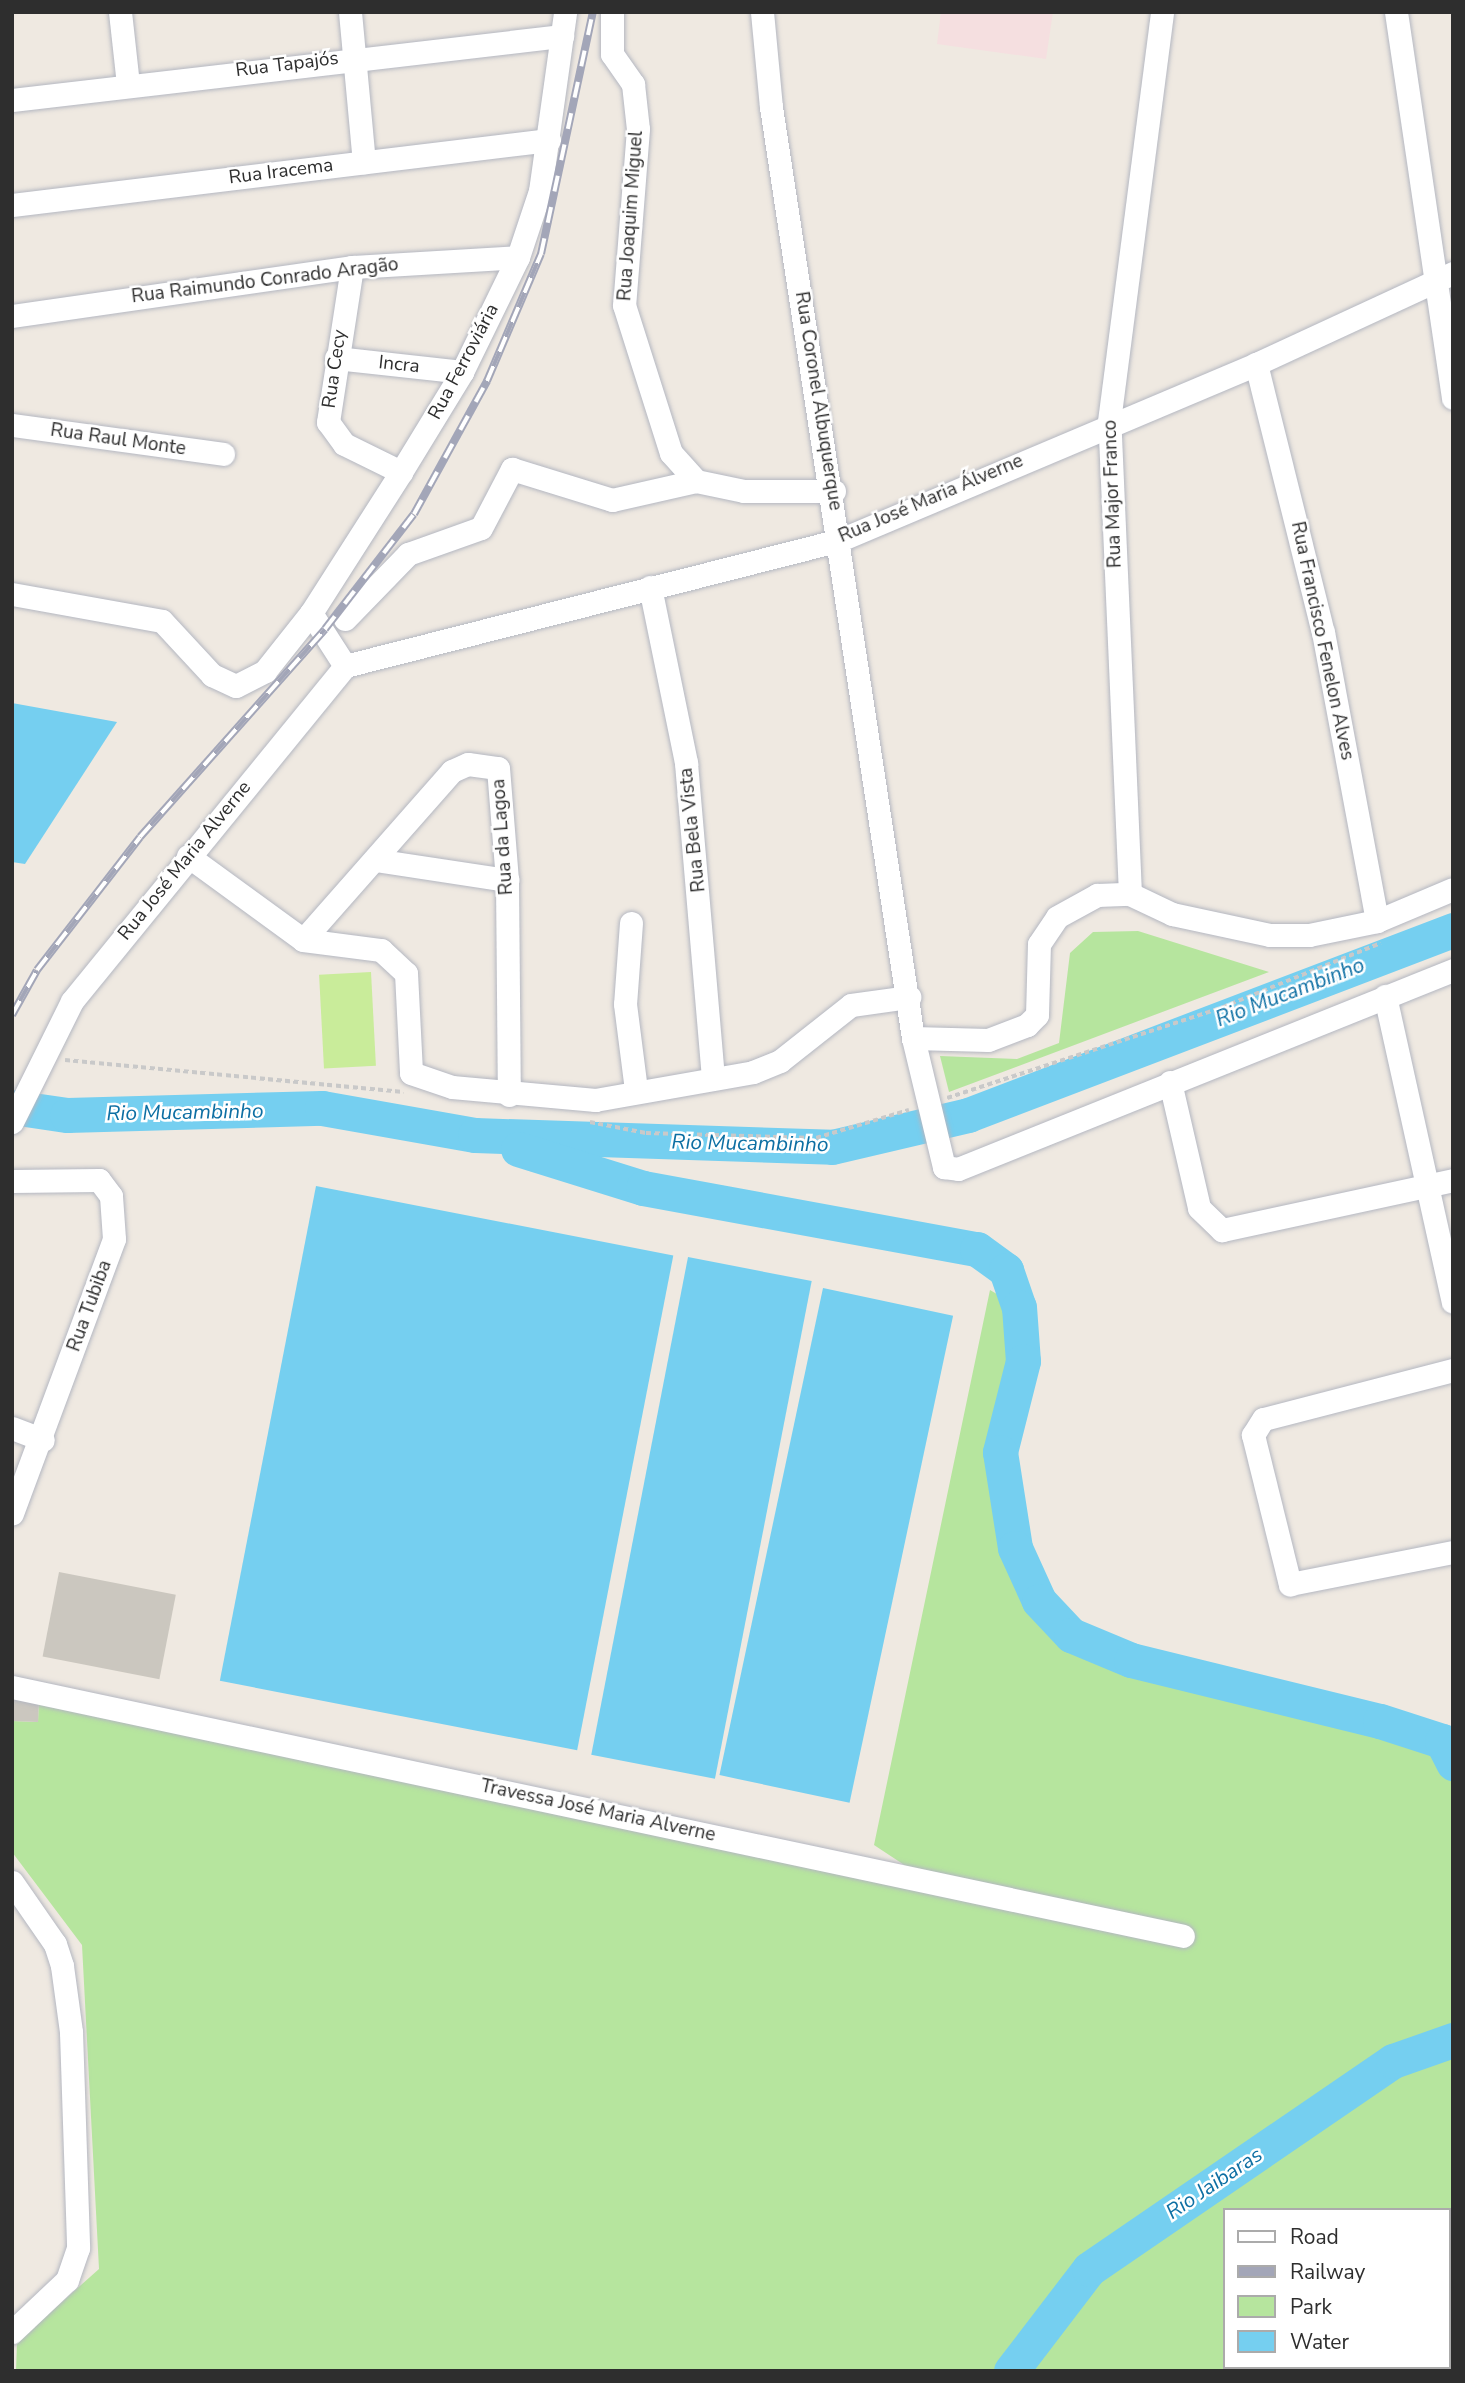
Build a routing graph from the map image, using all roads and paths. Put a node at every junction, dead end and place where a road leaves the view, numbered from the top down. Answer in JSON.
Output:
{"nodes":[{"id":1,"x":120,"y":12,"type":"edge"},
{"id":2,"x":350,"y":12,"type":"edge"},
{"id":3,"x":565,"y":12,"type":"edge"},
{"id":4,"x":612,"y":12,"type":"edge"},
{"id":5,"x":762,"y":12,"type":"edge"},
{"id":6,"x":1162,"y":12,"type":"edge"},
{"id":7,"x":1396,"y":12,"type":"edge"},
{"id":8,"x":562,"y":36,"type":"junction"},
{"id":9,"x":355,"y":57,"type":"junction"},
{"id":10,"x":128,"y":84,"type":"junction"},
{"id":11,"x":12,"y":100,"type":"edge"},
{"id":12,"x":549,"y":140,"type":"junction"},
{"id":13,"x":364,"y":162,"type":"junction"},
{"id":14,"x":12,"y":205,"type":"edge"},
{"id":15,"x":518,"y":257,"type":"junction"},
{"id":16,"x":352,"y":267,"type":"junction"},
{"id":17,"x":1444,"y":277,"type":"edge"},
{"id":18,"x":12,"y":316,"type":"edge"},
{"id":19,"x":336,"y":358,"type":"junction"},
{"id":20,"x":1256,"y":364,"type":"junction"},
{"id":21,"x":462,"y":372,"type":"junction"},
{"id":22,"x":1453,"y":398,"type":"edge"},
{"id":23,"x":1109,"y":421,"type":"junction"},
{"id":24,"x":12,"y":425,"type":"edge"},
{"id":25,"x":223,"y":454,"type":"dead end"},
{"id":26,"x":401,"y":472,"type":"junction"},
{"id":27,"x":696,"y":481,"type":"junction"},
{"id":28,"x":834,"y":491,"type":"junction"},
{"id":29,"x":840,"y":540,"type":"junction"},
{"id":30,"x":650,"y":587,"type":"junction"},
{"id":31,"x":12,"y":594,"type":"edge"},
{"id":32,"x":311,"y":613,"type":"junction"},
{"id":33,"x":345,"y":619,"type":"dead end"},
{"id":34,"x":345,"y":666,"type":"junction"},
{"id":35,"x":188,"y":856,"type":"junction"},
{"id":36,"x":375,"y":860,"type":"junction"},
{"id":37,"x":507,"y":880,"type":"junction"},
{"id":38,"x":1453,"y":889,"type":"edge"},
{"id":39,"x":1130,"y":894,"type":"junction"},
{"id":40,"x":1377,"y":921,"type":"junction"},
{"id":41,"x":631,"y":923,"type":"dead end"},
{"id":42,"x":303,"y":940,"type":"junction"},
{"id":43,"x":1453,"y":970,"type":"edge"},
{"id":44,"x":1385,"y":996,"type":"junction"},
{"id":45,"x":909,"y":998,"type":"junction"},
{"id":46,"x":913,"y":1038,"type":"junction"},
{"id":47,"x":713,"y":1077,"type":"junction"},
{"id":48,"x":1170,"y":1082,"type":"junction"},
{"id":49,"x":636,"y":1090,"type":"junction"},
{"id":50,"x":509,"y":1095,"type":"junction"},
{"id":51,"x":12,"y":1122,"type":"edge"},
{"id":52,"x":1453,"y":1180,"type":"edge"},
{"id":53,"x":12,"y":1181,"type":"edge"},
{"id":54,"x":1424,"y":1186,"type":"junction"},
{"id":55,"x":1453,"y":1302,"type":"edge"},
{"id":56,"x":1453,"y":1370,"type":"edge"},
{"id":57,"x":12,"y":1428,"type":"edge"},
{"id":58,"x":43,"y":1440,"type":"junction"},
{"id":59,"x":12,"y":1514,"type":"edge"},
{"id":60,"x":1453,"y":1552,"type":"edge"},
{"id":61,"x":12,"y":1687,"type":"edge"},
{"id":62,"x":12,"y":1882,"type":"edge"},
{"id":63,"x":1183,"y":1936,"type":"dead end"},
{"id":64,"x":12,"y":2332,"type":"edge"}],
"edges":[{"from":1,"to":10,"type":"street"},
{"from":2,"to":9,"type":"street"},
{"from":3,"to":8,"type":"street","name":"Rua Ferroviária"},
{"from":4,"to":27,"type":"street","name":"Rua Joaquim Miguel"},
{"from":5,"to":28,"type":"street","name":"Rua Coronel Albuquerque"},
{"from":6,"to":23,"type":"street","name":"Rua Major Franco"},
{"from":7,"to":17,"type":"street"},
{"from":8,"to":9,"type":"street","name":"Rua Tapajós"},
{"from":8,"to":12,"type":"street","name":"Rua Ferroviária"},
{"from":9,"to":10,"type":"street","name":"Rua Tapajós"},
{"from":9,"to":13,"type":"street"},
{"from":10,"to":11,"type":"street","name":"Rua Tapajós"},
{"from":12,"to":13,"type":"street","name":"Rua Iracema"},
{"from":12,"to":15,"type":"street","name":"Rua Ferroviária"},
{"from":13,"to":14,"type":"street","name":"Rua Iracema"},
{"from":15,"to":16,"type":"street","name":"Rua Raimundo Conrado Aragão"},
{"from":15,"to":21,"type":"street","name":"Rua Ferroviária"},
{"from":16,"to":18,"type":"street","name":"Rua Raimundo Conrado Aragão"},
{"from":16,"to":19,"type":"street","name":"Rua Cecy"},
{"from":17,"to":20,"type":"street","name":"Rua José Maria Álverne"},
{"from":17,"to":22,"type":"street"},
{"from":19,"to":21,"type":"street","name":"Incra"},
{"from":19,"to":26,"type":"street","name":"Rua Cecy"},
{"from":20,"to":23,"type":"street","name":"Rua José Maria Álverne"},
{"from":20,"to":40,"type":"street","name":"Rua Francisco Fenelon Alves"},
{"from":21,"to":26,"type":"street","name":"Rua Ferroviária"},
{"from":23,"to":29,"type":"street","name":"Rua José Maria Álverne"},
{"from":23,"to":39,"type":"street","name":"Rua Major Franco"},
{"from":24,"to":25,"type":"street","name":"Rua Raul Monte"},
{"from":26,"to":32,"type":"street","name":"Rua Ferroviária"},
{"from":27,"to":28,"type":"street"},
{"from":27,"to":33,"type":"street"},
{"from":28,"to":29,"type":"street","name":"Rua Coronel Albuquerque"},
{"from":29,"to":30,"type":"street","name":"Rua José Maria Álverne"},
{"from":29,"to":45,"type":"street","name":"Rua Coronel Albuquerque"},
{"from":30,"to":34,"type":"street","name":"Rua José Maria Álverne"},
{"from":30,"to":47,"type":"street","name":"Rua Bela Vista"},
{"from":31,"to":32,"type":"street","name":"Rua Ferroviária"},
{"from":32,"to":34,"type":"street"},
{"from":34,"to":35,"type":"street","name":"Rua José Maria Alverne"},
{"from":35,"to":42,"type":"street"},
{"from":35,"to":51,"type":"street","name":"Rua José Maria Alverne"},
{"from":36,"to":37,"type":"street"},
{"from":36,"to":37,"type":"street","name":"Rua da Lagoa"},
{"from":36,"to":42,"type":"street","name":"Rua da Lagoa"},
{"from":37,"to":50,"type":"street","name":"Rua da Lagoa"},
{"from":38,"to":40,"type":"street"},
{"from":39,"to":40,"type":"street"},
{"from":39,"to":46,"type":"street"},
{"from":41,"to":49,"type":"street"},
{"from":42,"to":50,"type":"street"},
{"from":43,"to":44,"type":"street"},
{"from":44,"to":48,"type":"street"},
{"from":44,"to":54,"type":"street"},
{"from":45,"to":46,"type":"street","name":"Rua Coronel Albuquerque"},
{"from":45,"to":47,"type":"street"},
{"from":46,"to":48,"type":"street","name":"Rua Coronel Albuquerque"},
{"from":47,"to":49,"type":"street"},
{"from":48,"to":54,"type":"street"},
{"from":49,"to":50,"type":"street"},
{"from":52,"to":54,"type":"street"},
{"from":53,"to":58,"type":"street","name":"Rua Tubiba"},
{"from":54,"to":55,"type":"street"},
{"from":56,"to":60,"type":"street"},
{"from":57,"to":58,"type":"street"},
{"from":58,"to":59,"type":"street","name":"Rua Tubiba"},
{"from":61,"to":63,"type":"street","name":"Travessa José Maria Alverne"},
{"from":62,"to":64,"type":"street"}]}
